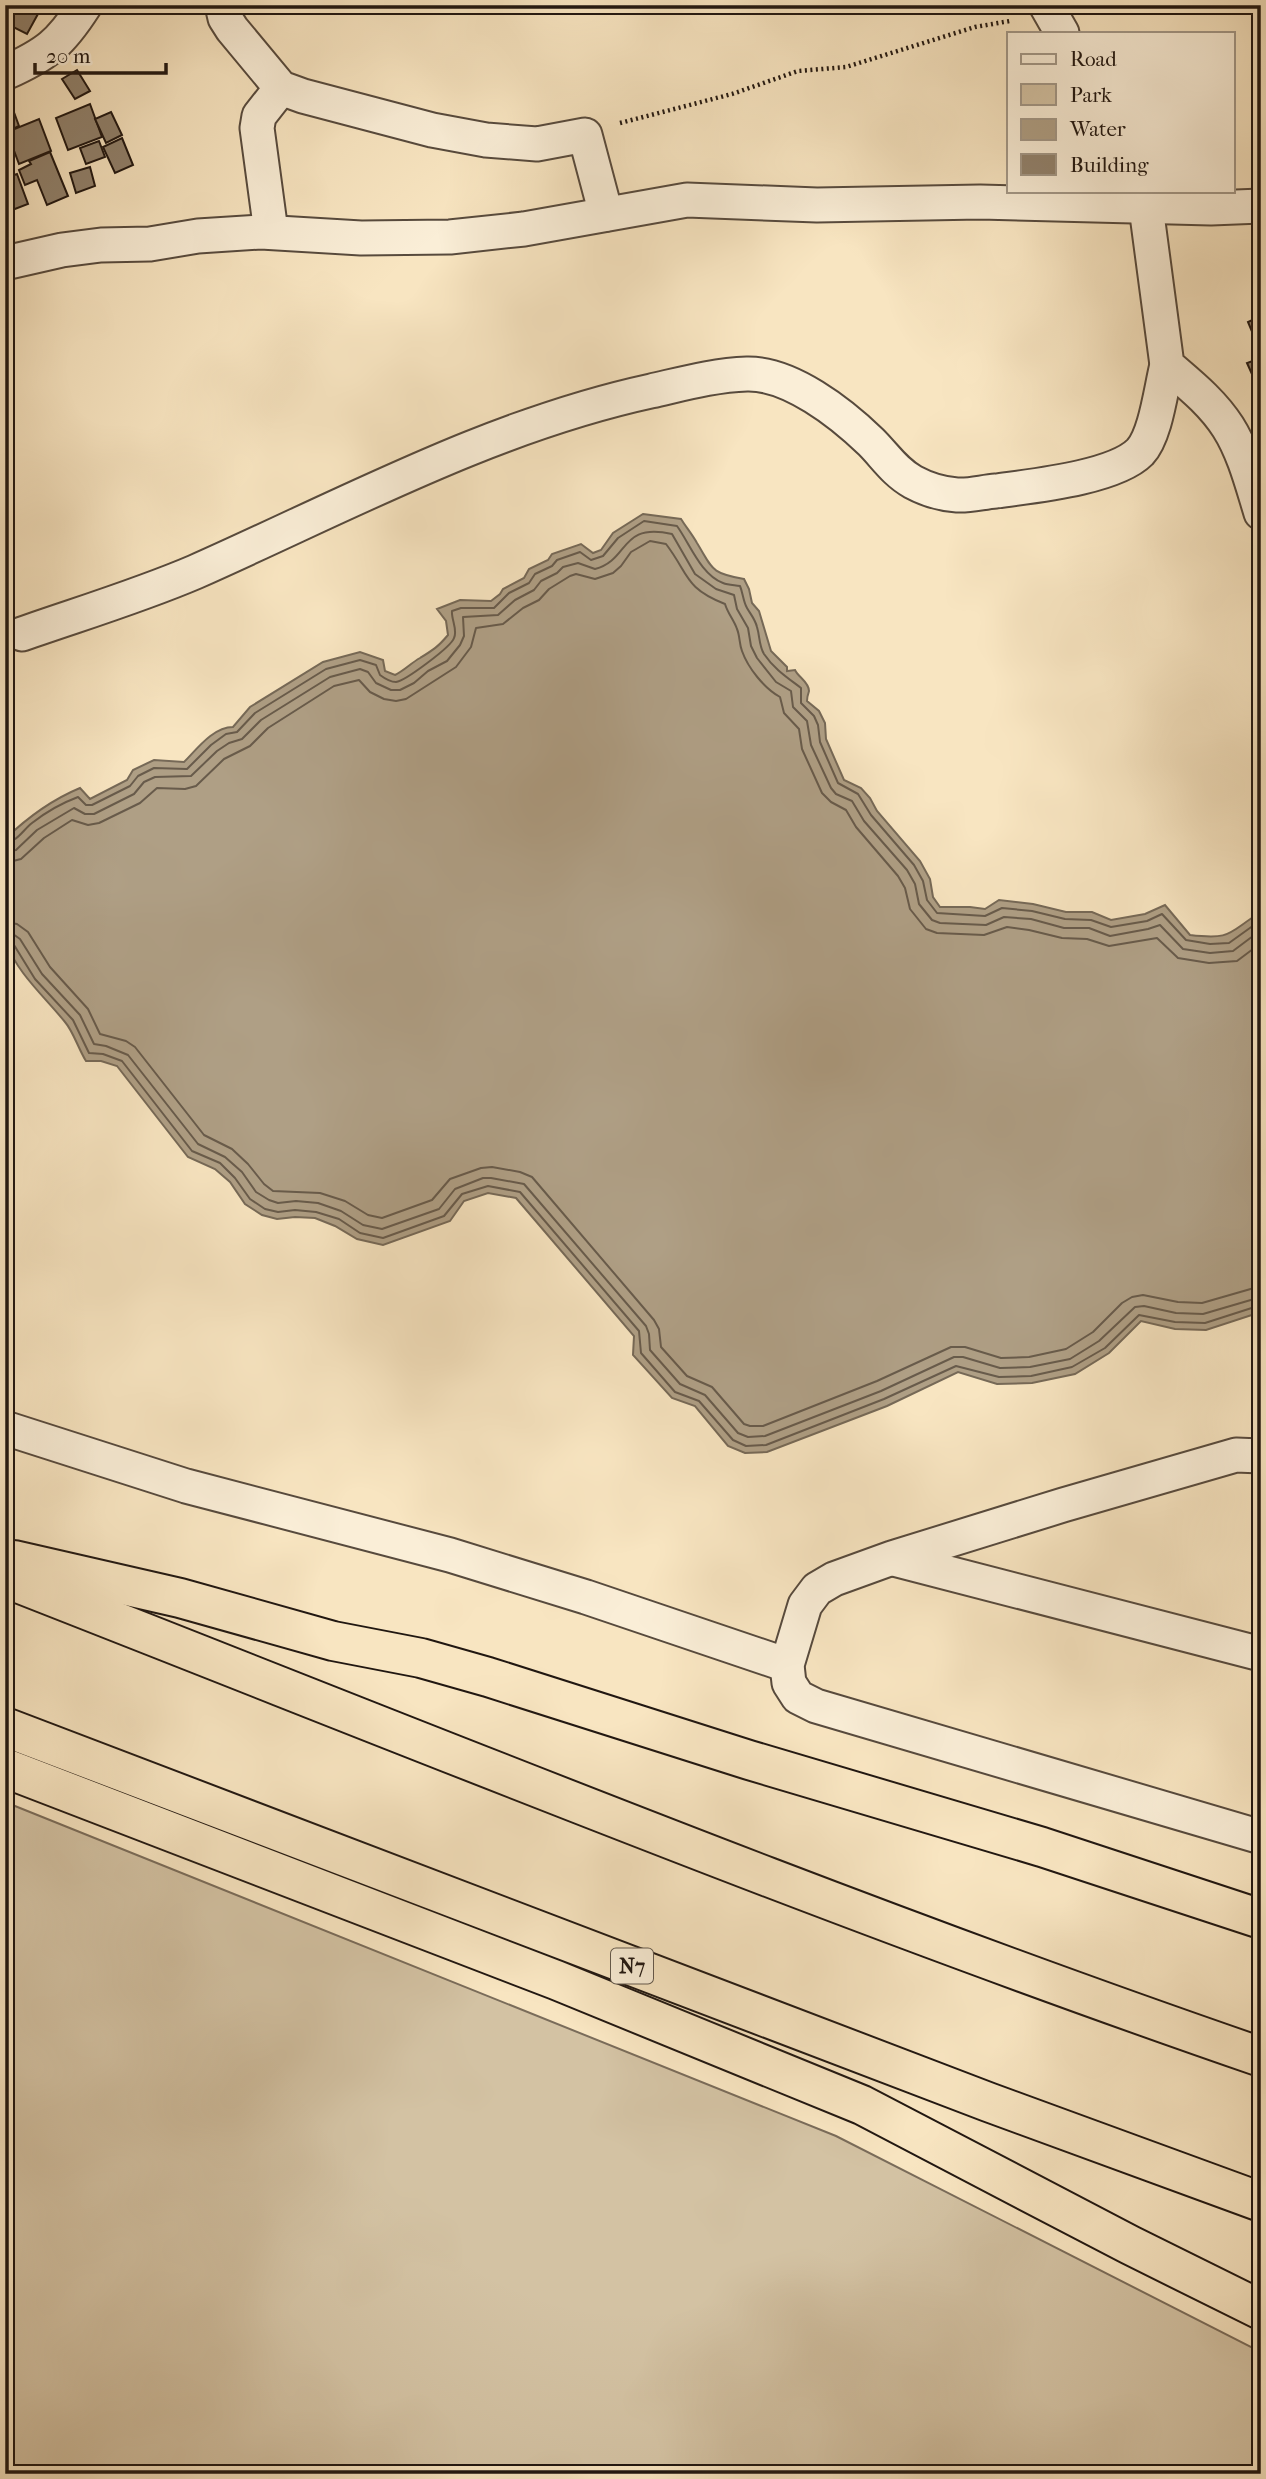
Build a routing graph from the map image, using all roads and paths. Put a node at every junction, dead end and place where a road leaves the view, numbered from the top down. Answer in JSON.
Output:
{"nodes":[{"id":1,"x":85,"y":5,"type":"edge"},
{"id":2,"x":222,"y":5,"type":"edge"},
{"id":3,"x":1046,"y":5,"type":"edge"},
{"id":4,"x":1061,"y":32,"type":"edge"},
{"id":5,"x":5,"y":73,"type":"edge"},
{"id":6,"x":281,"y":88,"type":"junction"},
{"id":7,"x":585,"y":135,"type":"junction"},
{"id":8,"x":1109,"y":198,"type":"edge"},
{"id":9,"x":1261,"y":206,"type":"edge"},
{"id":10,"x":1146,"y":207,"type":"junction"},
{"id":11,"x":606,"y":214,"type":"junction"},
{"id":12,"x":271,"y":232,"type":"junction"},
{"id":13,"x":5,"y":263,"type":"edge"},
{"id":14,"x":1167,"y":365,"type":"junction"},
{"id":15,"x":1261,"y":513,"type":"edge"},
{"id":16,"x":22,"y":634,"type":"dead end"},
{"id":17,"x":5,"y":1428,"type":"edge"},
{"id":18,"x":1261,"y":1456,"type":"edge"},
{"id":19,"x":5,"y":1558,"type":"edge"},
{"id":20,"x":892,"y":1558,"type":"junction"},
{"id":21,"x":5,"y":1578,"type":"edge"},
{"id":22,"x":1261,"y":1654,"type":"edge"},
{"id":23,"x":787,"y":1665,"type":"junction"},
{"id":24,"x":5,"y":1727,"type":"edge"},
{"id":25,"x":5,"y":1768,"type":"edge"},
{"id":26,"x":1261,"y":1837,"type":"edge"},
{"id":27,"x":1261,"y":1919,"type":"edge"},
{"id":28,"x":1261,"y":2057,"type":"edge"},
{"id":29,"x":1261,"y":2203,"type":"edge"},
{"id":30,"x":1261,"y":2309,"type":"edge"}],
"edges":[{"from":1,"to":5,"type":"street"},
{"from":2,"to":6,"type":"street"},
{"from":3,"to":4,"type":"street"},
{"from":3,"to":7,"type":"path"},
{"from":6,"to":7,"type":"street"},
{"from":6,"to":12,"type":"street"},
{"from":7,"to":11,"type":"street"},
{"from":8,"to":10,"type":"street"},
{"from":8,"to":11,"type":"street"},
{"from":9,"to":10,"type":"street"},
{"from":10,"to":14,"type":"street"},
{"from":11,"to":12,"type":"street"},
{"from":12,"to":13,"type":"street"},
{"from":14,"to":15,"type":"street"},
{"from":14,"to":16,"type":"street"},
{"from":17,"to":23,"type":"street"},
{"from":18,"to":20,"type":"street"},
{"from":19,"to":27,"type":"highway"},
{"from":20,"to":22,"type":"street"},
{"from":20,"to":23,"type":"street"},
{"from":21,"to":28,"type":"highway"},
{"from":23,"to":26,"type":"street"},
{"from":24,"to":29,"type":"highway","number":"N7"},
{"from":25,"to":30,"type":"highway"}]}
